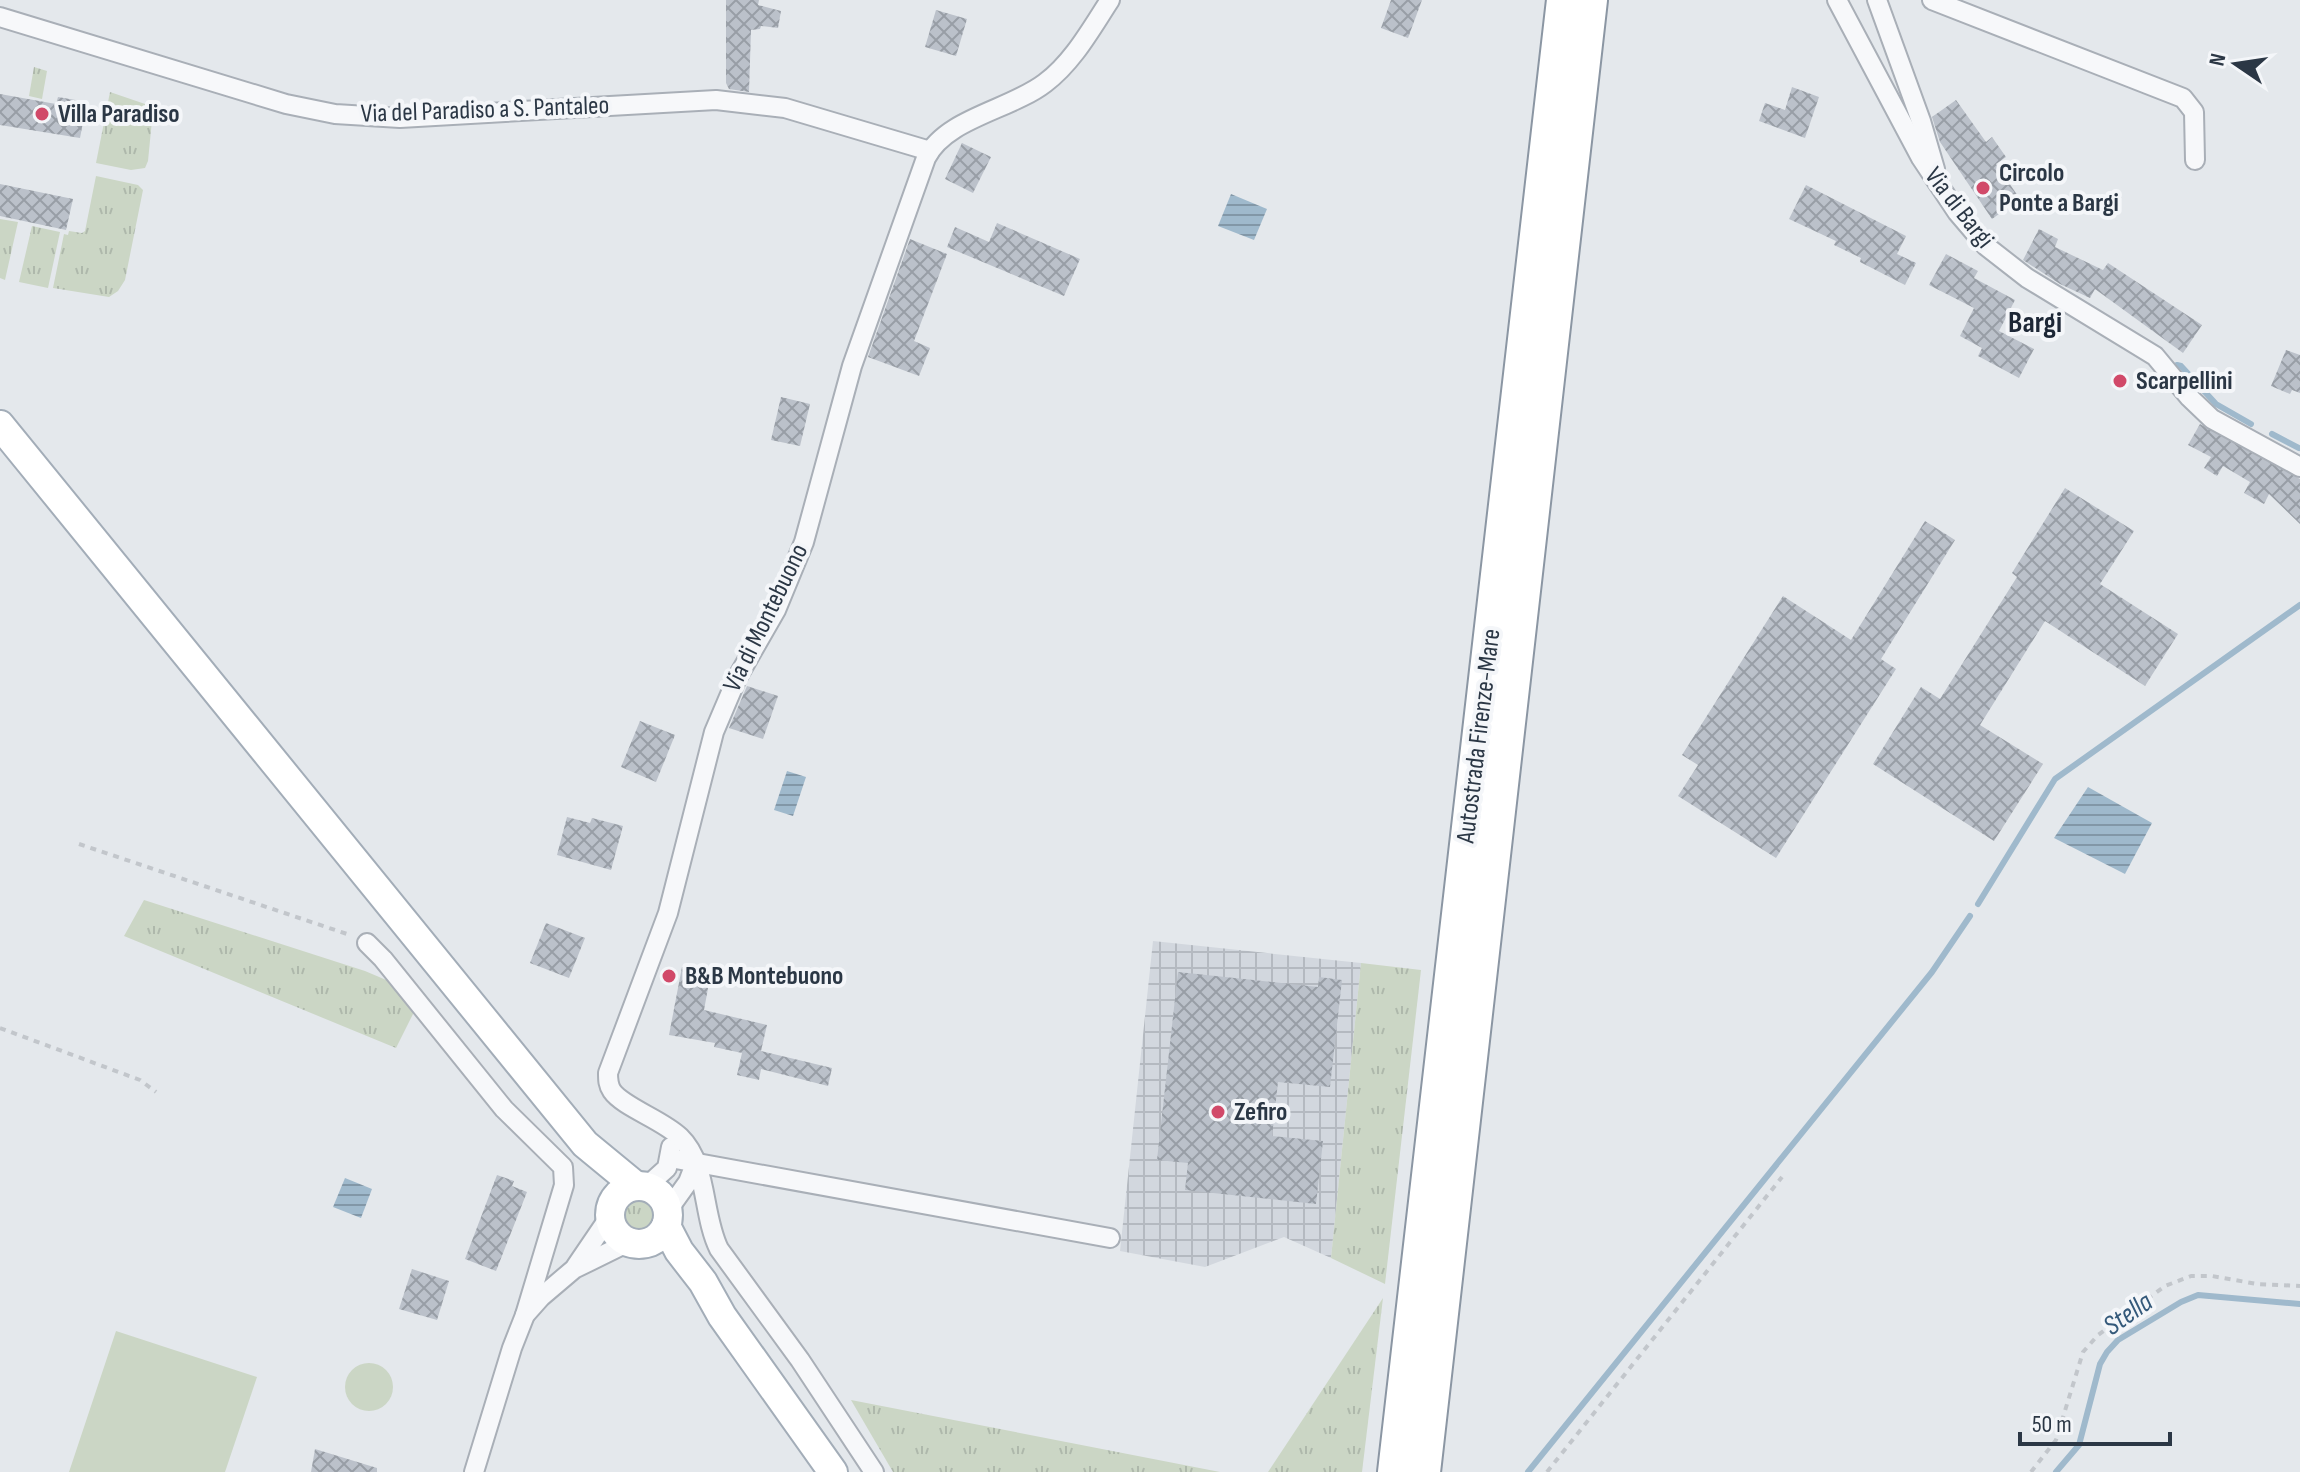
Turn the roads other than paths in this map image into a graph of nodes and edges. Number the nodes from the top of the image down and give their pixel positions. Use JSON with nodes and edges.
{"nodes":[{"id":1,"x":1110,"y":0,"type":"edge"},
{"id":2,"x":1563,"y":0,"type":"edge"},
{"id":3,"x":1591,"y":0,"type":"edge"},
{"id":4,"x":1837,"y":0,"type":"edge"},
{"id":5,"x":1877,"y":0,"type":"edge"},
{"id":6,"x":1932,"y":0,"type":"edge"},
{"id":7,"x":0,"y":17,"type":"edge"},
{"id":8,"x":930,"y":151,"type":"junction"},
{"id":9,"x":2195,"y":160,"type":"dead end"},
{"id":10,"x":1940,"y":187,"type":"junction"},
{"id":11,"x":0,"y":425,"type":"edge"},
{"id":12,"x":2300,"y":467,"type":"edge"},
{"id":13,"x":367,"y":943,"type":"road end"},
{"id":14,"x":670,"y":1128,"type":"junction"},
{"id":15,"x":585,"y":1144,"type":"junction"},
{"id":16,"x":670,"y":1158,"type":"junction"},
{"id":17,"x":695,"y":1164,"type":"junction"},
{"id":18,"x":641,"y":1186,"type":"junction"},
{"id":19,"x":706,"y":1209,"type":"junction"},
{"id":20,"x":611,"y":1210,"type":"junction"},
{"id":21,"x":657,"y":1224,"type":"junction"},
{"id":22,"x":1110,"y":1238,"type":"dead end"},
{"id":23,"x":574,"y":1269,"type":"junction"},
{"id":24,"x":525,"y":1315,"type":"junction"},
{"id":25,"x":474,"y":1472,"type":"edge"},
{"id":26,"x":833,"y":1472,"type":"edge"},
{"id":27,"x":874,"y":1472,"type":"edge"},
{"id":28,"x":1394,"y":1472,"type":"edge"},
{"id":29,"x":1424,"y":1472,"type":"edge"}],
"edges":[{"from":1,"to":8,"type":"street"},
{"from":2,"to":28,"type":"highway","name":"Autostrada Firenze-Mare"},
{"from":3,"to":29,"type":"highway","name":"Autostrada Firenze-Mare"},
{"from":4,"to":10,"type":"street","name":"Via di Bargi"},
{"from":5,"to":10,"type":"street"},
{"from":6,"to":9,"type":"street"},
{"from":7,"to":8,"type":"street","name":"Via del Paradiso a S. Pantaleo"},
{"from":8,"to":14,"type":"street","name":"Via di Montebuono"},
{"from":10,"to":12,"type":"street","name":"Via di Bargi"},
{"from":11,"to":15,"type":"main road"},
{"from":13,"to":24,"type":"street"},
{"from":14,"to":16,"type":"street"},
{"from":14,"to":17,"type":"street","name":"Via di Montebuono"},
{"from":15,"to":18,"type":"main road"},
{"from":15,"to":20,"type":"main road"},
{"from":16,"to":17,"type":"street"},
{"from":16,"to":18,"type":"street"},
{"from":17,"to":19,"type":"street","name":"Via di Montebuono"},
{"from":17,"to":21,"type":"street"},
{"from":17,"to":22,"type":"street"},
{"from":18,"to":20,"type":"main road"},
{"from":18,"to":21,"type":"main road"},
{"from":19,"to":21,"type":"street"},
{"from":19,"to":27,"type":"street","name":"Via di Montebuono"},
{"from":20,"to":21,"type":"main road"},
{"from":20,"to":23,"type":"street"},
{"from":21,"to":23,"type":"street"},
{"from":21,"to":26,"type":"main road"},
{"from":23,"to":24,"type":"street"},
{"from":24,"to":25,"type":"street"}]}
